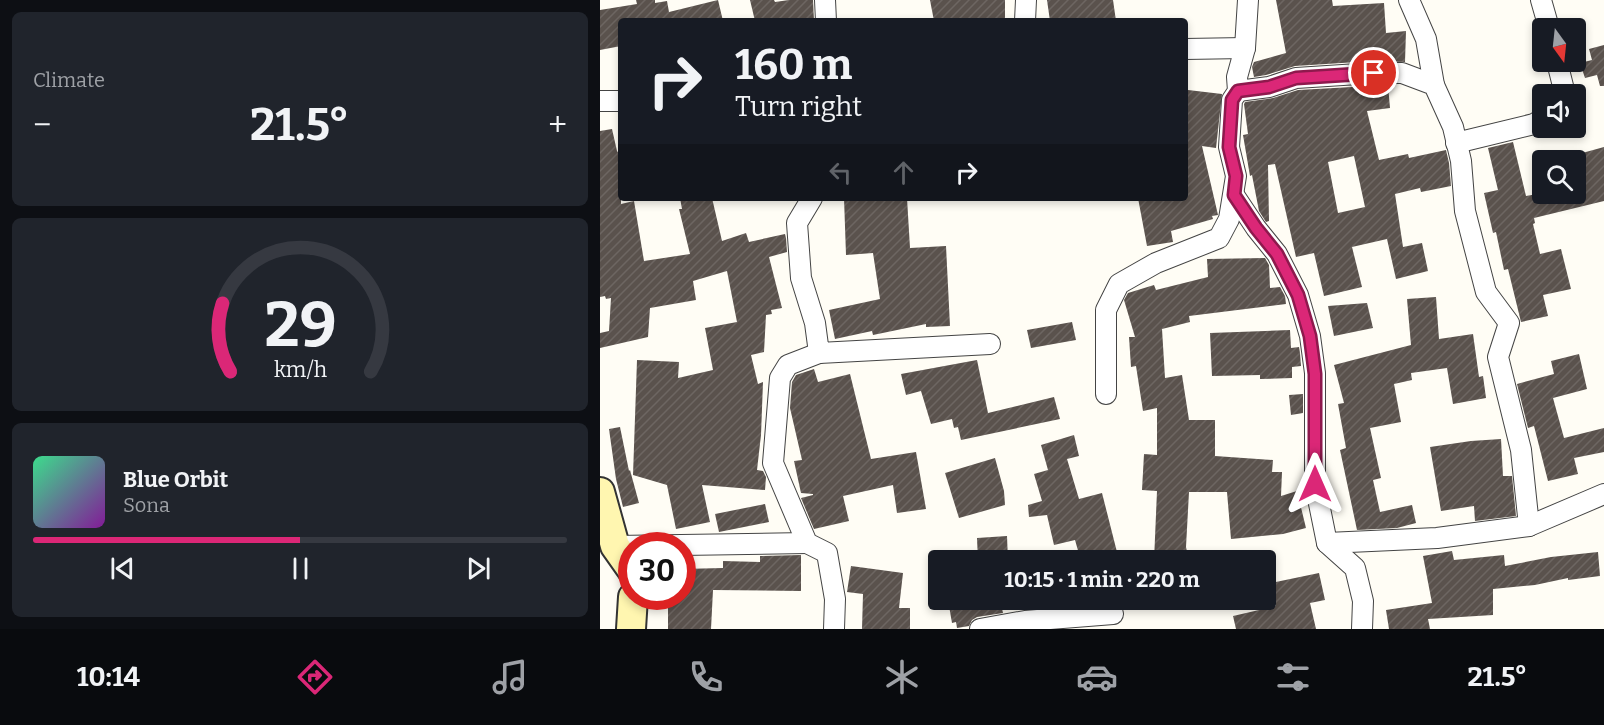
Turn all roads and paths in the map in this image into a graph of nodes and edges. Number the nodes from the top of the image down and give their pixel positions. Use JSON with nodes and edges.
{"nodes":[{"id":1,"x":825,"y":0,"type":"edge"},
{"id":2,"x":1026,"y":0,"type":"edge"},
{"id":3,"x":1248,"y":0,"type":"edge"},
{"id":4,"x":1409,"y":0,"type":"edge"},
{"id":5,"x":1541,"y":0,"type":"edge"},
{"id":6,"x":826,"y":18,"type":"edge"},
{"id":7,"x":1025,"y":18,"type":"edge"},
{"id":8,"x":1546,"y":18,"type":"edge"},
{"id":9,"x":1245,"y":48,"type":"junction"},
{"id":10,"x":1188,"y":49,"type":"edge"},
{"id":11,"x":1434,"y":85,"type":"junction"},
{"id":12,"x":1238,"y":91,"type":"junction"},
{"id":13,"x":600,"y":101,"type":"edge"},
{"id":14,"x":618,"y":101,"type":"edge"},
{"id":15,"x":1532,"y":124,"type":"edge"},
{"id":16,"x":1456,"y":143,"type":"junction"},
{"id":17,"x":1234,"y":195,"type":"junction"},
{"id":18,"x":810,"y":201,"type":"edge"},
{"id":19,"x":990,"y":344,"type":"dead end"},
{"id":20,"x":819,"y":353,"type":"junction"},
{"id":21,"x":1106,"y":394,"type":"dead end"},
{"id":22,"x":600,"y":492,"type":"edge"},
{"id":23,"x":1604,"y":494,"type":"edge"},
{"id":24,"x":1529,"y":526,"type":"junction"},
{"id":25,"x":807,"y":543,"type":"junction"},
{"id":26,"x":1327,"y":543,"type":"junction"},
{"id":27,"x":615,"y":546,"type":"junction"},
{"id":28,"x":618,"y":550,"type":"edge"},
{"id":29,"x":632,"y":610,"type":"edge"},
{"id":30,"x":1113,"y":614,"type":"dead end"},
{"id":31,"x":986,"y":628,"type":"edge"},
{"id":32,"x":631,"y":629,"type":"edge"},
{"id":33,"x":834,"y":629,"type":"edge"},
{"id":34,"x":1362,"y":629,"type":"edge"}],
"edges":[{"from":1,"to":6,"type":"street"},
{"from":2,"to":7,"type":"street"},
{"from":3,"to":9,"type":"street"},
{"from":4,"to":11,"type":"street"},
{"from":5,"to":8,"type":"street"},
{"from":9,"to":10,"type":"street"},
{"from":9,"to":12,"type":"street"},
{"from":11,"to":12,"type":"street"},
{"from":11,"to":16,"type":"street"},
{"from":12,"to":17,"type":"street"},
{"from":13,"to":14,"type":"street"},
{"from":15,"to":16,"type":"street"},
{"from":16,"to":24,"type":"street"},
{"from":17,"to":21,"type":"street"},
{"from":17,"to":26,"type":"street"},
{"from":18,"to":20,"type":"street"},
{"from":19,"to":20,"type":"street"},
{"from":20,"to":25,"type":"street"},
{"from":22,"to":27,"type":"street"},
{"from":23,"to":24,"type":"street"},
{"from":24,"to":26,"type":"street"},
{"from":25,"to":27,"type":"street"},
{"from":25,"to":33,"type":"street"},
{"from":26,"to":34,"type":"street"},
{"from":27,"to":28,"type":"street"},
{"from":29,"to":32,"type":"street"},
{"from":30,"to":31,"type":"street"}]}
